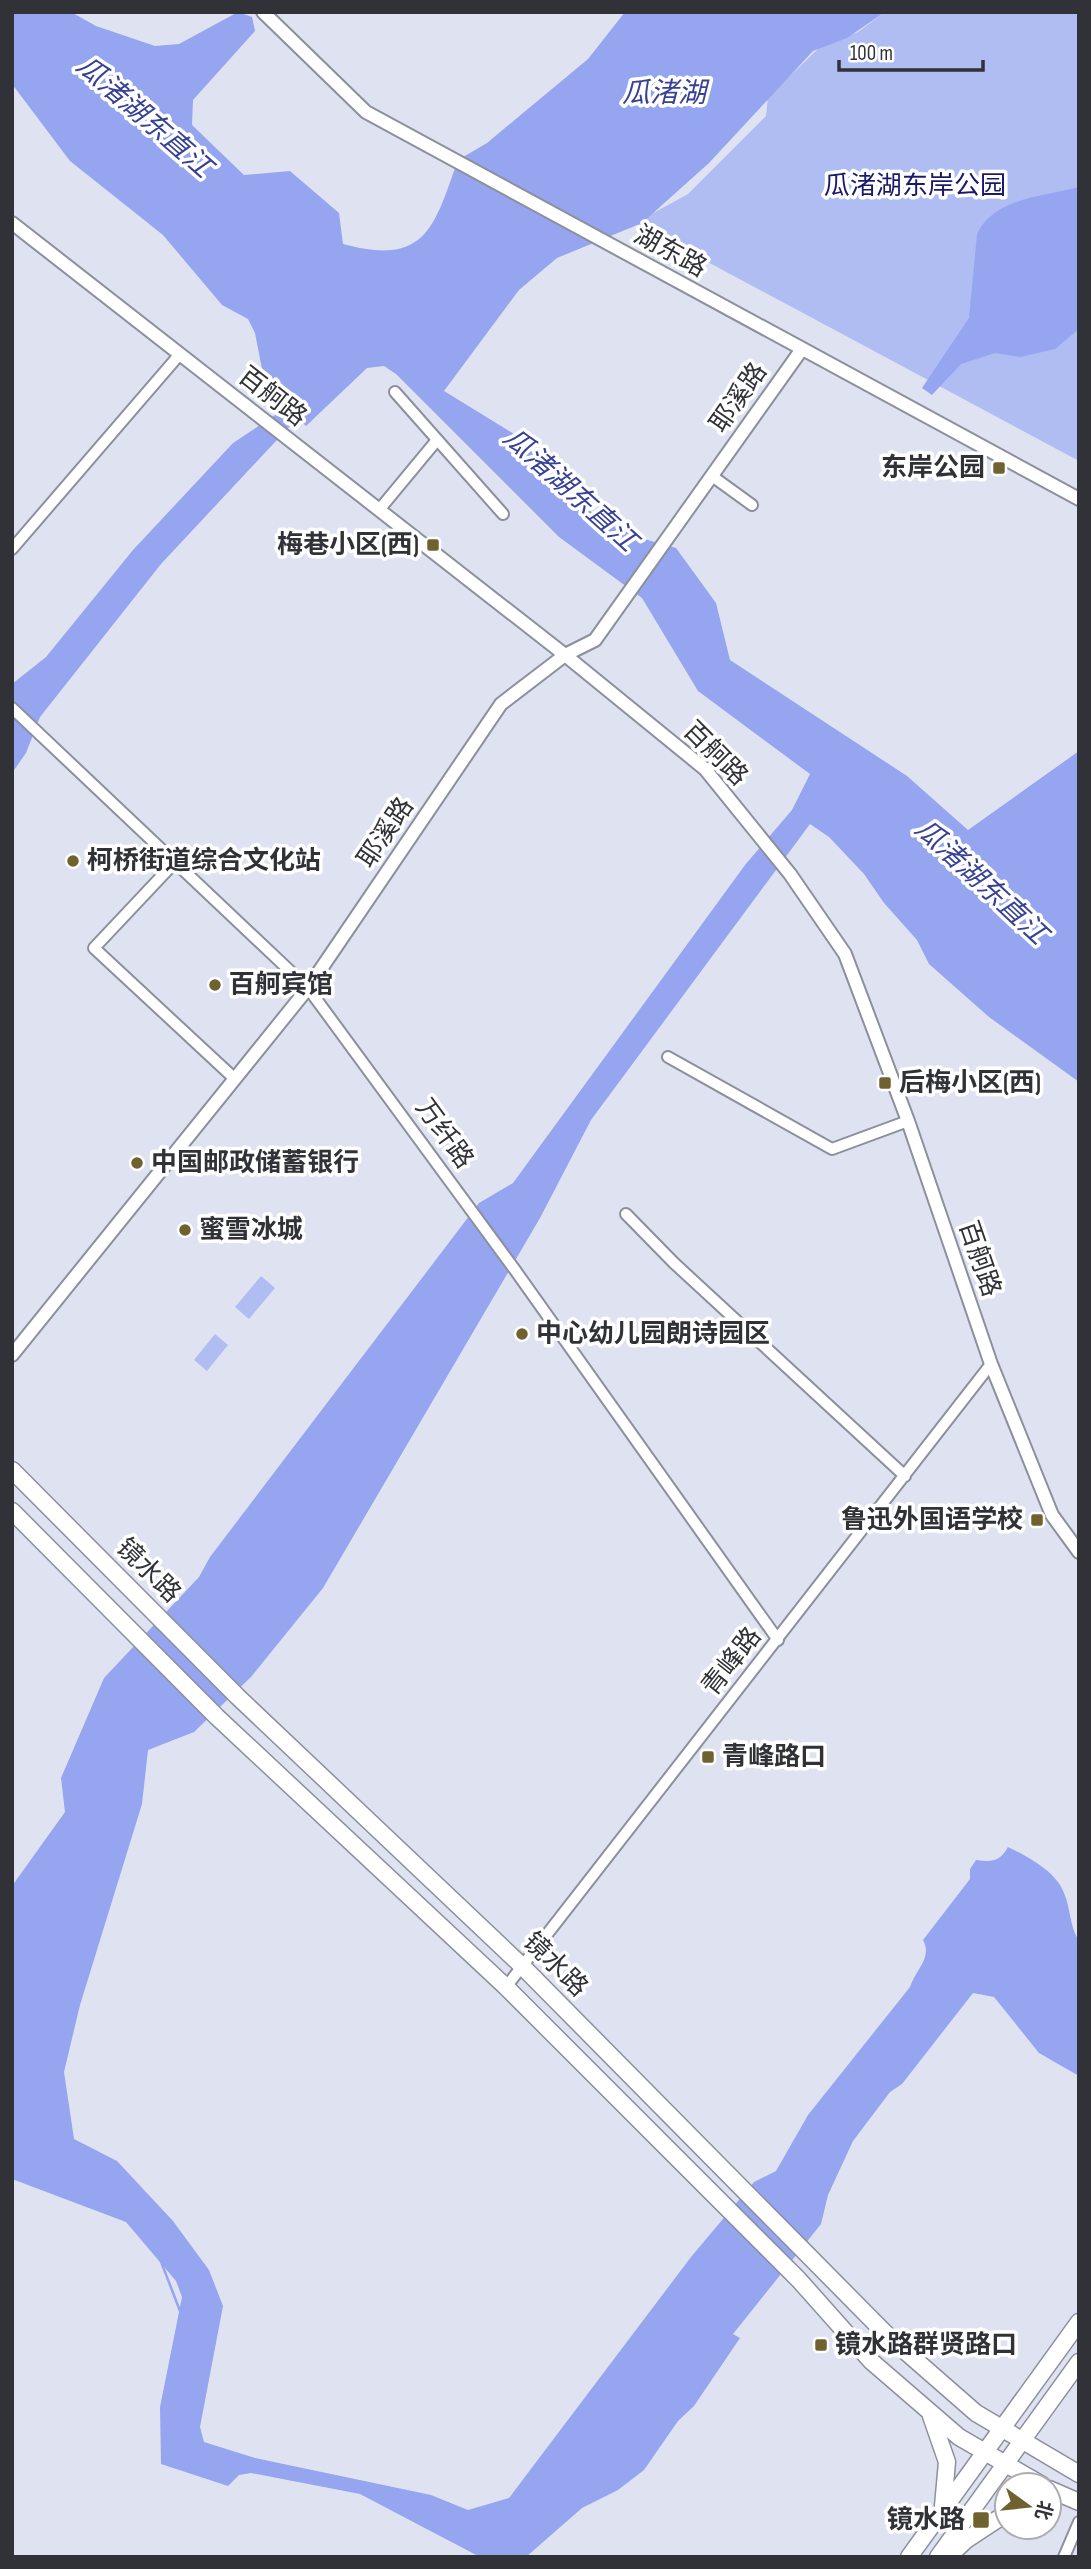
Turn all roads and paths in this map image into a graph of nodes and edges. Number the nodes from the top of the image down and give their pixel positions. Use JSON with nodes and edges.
{"nodes":[{"id":1,"x":263,"y":12,"type":"edge"},
{"id":2,"x":12,"y":223,"type":"edge"},
{"id":3,"x":802,"y":349,"type":"junction"},
{"id":4,"x":180,"y":354,"type":"junction"},
{"id":5,"x":395,"y":392,"type":"dead end"},
{"id":6,"x":437,"y":440,"type":"junction"},
{"id":7,"x":712,"y":476,"type":"junction"},
{"id":8,"x":1079,"y":499,"type":"edge"},
{"id":9,"x":752,"y":505,"type":"dead end"},
{"id":10,"x":379,"y":510,"type":"junction"},
{"id":11,"x":503,"y":514,"type":"dead end"},
{"id":12,"x":12,"y":549,"type":"edge"},
{"id":13,"x":565,"y":655,"type":"junction"},
{"id":14,"x":12,"y":708,"type":"edge"},
{"id":15,"x":175,"y":862,"type":"junction"},
{"id":16,"x":308,"y":988,"type":"junction"},
{"id":17,"x":668,"y":1057,"type":"dead end"},
{"id":18,"x":234,"y":1079,"type":"junction"},
{"id":19,"x":908,"y":1121,"type":"junction"},
{"id":20,"x":626,"y":1214,"type":"dead end"},
{"id":21,"x":12,"y":1355,"type":"edge"},
{"id":22,"x":991,"y":1364,"type":"junction"},
{"id":23,"x":12,"y":1470,"type":"edge"},
{"id":24,"x":905,"y":1476,"type":"junction"},
{"id":25,"x":12,"y":1511,"type":"edge"},
{"id":26,"x":1079,"y":1552,"type":"edge"},
{"id":27,"x":778,"y":1640,"type":"junction"},
{"id":28,"x":522,"y":1966,"type":"junction"},
{"id":29,"x":506,"y":1987,"type":"junction"},
{"id":30,"x":1079,"y":2322,"type":"edge"},
{"id":31,"x":1079,"y":2362,"type":"edge"},
{"id":32,"x":929,"y":2411,"type":"junction"},
{"id":33,"x":1000,"y":2428,"type":"junction"},
{"id":34,"x":1021,"y":2441,"type":"junction"},
{"id":35,"x":984,"y":2451,"type":"junction"},
{"id":36,"x":1004,"y":2464,"type":"junction"},
{"id":37,"x":1017,"y":2471,"type":"edge"},
{"id":38,"x":1079,"y":2474,"type":"edge"},
{"id":39,"x":941,"y":2512,"type":"junction"},
{"id":40,"x":993,"y":2522,"type":"edge"},
{"id":41,"x":1079,"y":2522,"type":"edge"},
{"id":42,"x":909,"y":2557,"type":"edge"},
{"id":43,"x":938,"y":2557,"type":"edge"},
{"id":44,"x":948,"y":2557,"type":"edge"},
{"id":45,"x":1064,"y":2557,"type":"edge"}],
"edges":[{"from":1,"to":3,"type":"street","name":"湖东路"},
{"from":2,"to":4,"type":"street","name":"百舸路"},
{"from":3,"to":7,"type":"street","name":"耶溪路"},
{"from":3,"to":8,"type":"street","name":"湖东路"},
{"from":4,"to":10,"type":"street","name":"百舸路"},
{"from":4,"to":12,"type":"street"},
{"from":5,"to":6,"type":"street"},
{"from":6,"to":10,"type":"street"},
{"from":6,"to":11,"type":"street"},
{"from":7,"to":9,"type":"street"},
{"from":7,"to":13,"type":"street","name":"耶溪路"},
{"from":10,"to":13,"type":"street","name":"百舸路"},
{"from":13,"to":16,"type":"street","name":"耶溪路"},
{"from":13,"to":19,"type":"street","name":"百舸路"},
{"from":14,"to":15,"type":"street","name":"万纤路"},
{"from":15,"to":16,"type":"street","name":"万纤路"},
{"from":15,"to":18,"type":"street"},
{"from":16,"to":18,"type":"street","name":"耶溪路"},
{"from":16,"to":27,"type":"street","name":"万纤路"},
{"from":17,"to":19,"type":"street"},
{"from":18,"to":21,"type":"street","name":"耶溪路"},
{"from":19,"to":22,"type":"street","name":"百舸路"},
{"from":20,"to":24,"type":"street"},
{"from":22,"to":24,"type":"street","name":"青峰路"},
{"from":22,"to":26,"type":"street","name":"百舸路"},
{"from":23,"to":28,"type":"main road","name":"镜水路"},
{"from":24,"to":27,"type":"street","name":"青峰路"},
{"from":25,"to":29,"type":"main road","name":"镜水路"},
{"from":27,"to":28,"type":"street","name":"青峰路"},
{"from":28,"to":29,"type":"street","name":"青峰路"},
{"from":28,"to":33,"type":"main road","name":"镜水路"},
{"from":29,"to":32,"type":"main road","name":"镜水路"},
{"from":30,"to":33,"type":"main road"},
{"from":31,"to":34,"type":"main road"},
{"from":32,"to":35,"type":"main road","name":"镜水路"},
{"from":32,"to":39,"type":"main road"},
{"from":33,"to":34,"type":"main road","name":"镜水路"},
{"from":33,"to":35,"type":"main road"},
{"from":34,"to":36,"type":"main road"},
{"from":34,"to":38,"type":"main road","name":"镜水路"},
{"from":35,"to":36,"type":"main road","name":"镜水路"},
{"from":35,"to":39,"type":"main road"},
{"from":36,"to":37,"type":"main road","name":"镜水路"},
{"from":36,"to":43,"type":"main road"},
{"from":39,"to":42,"type":"main road"},
{"from":40,"to":44,"type":"main road"},
{"from":41,"to":45,"type":"street"}]}
